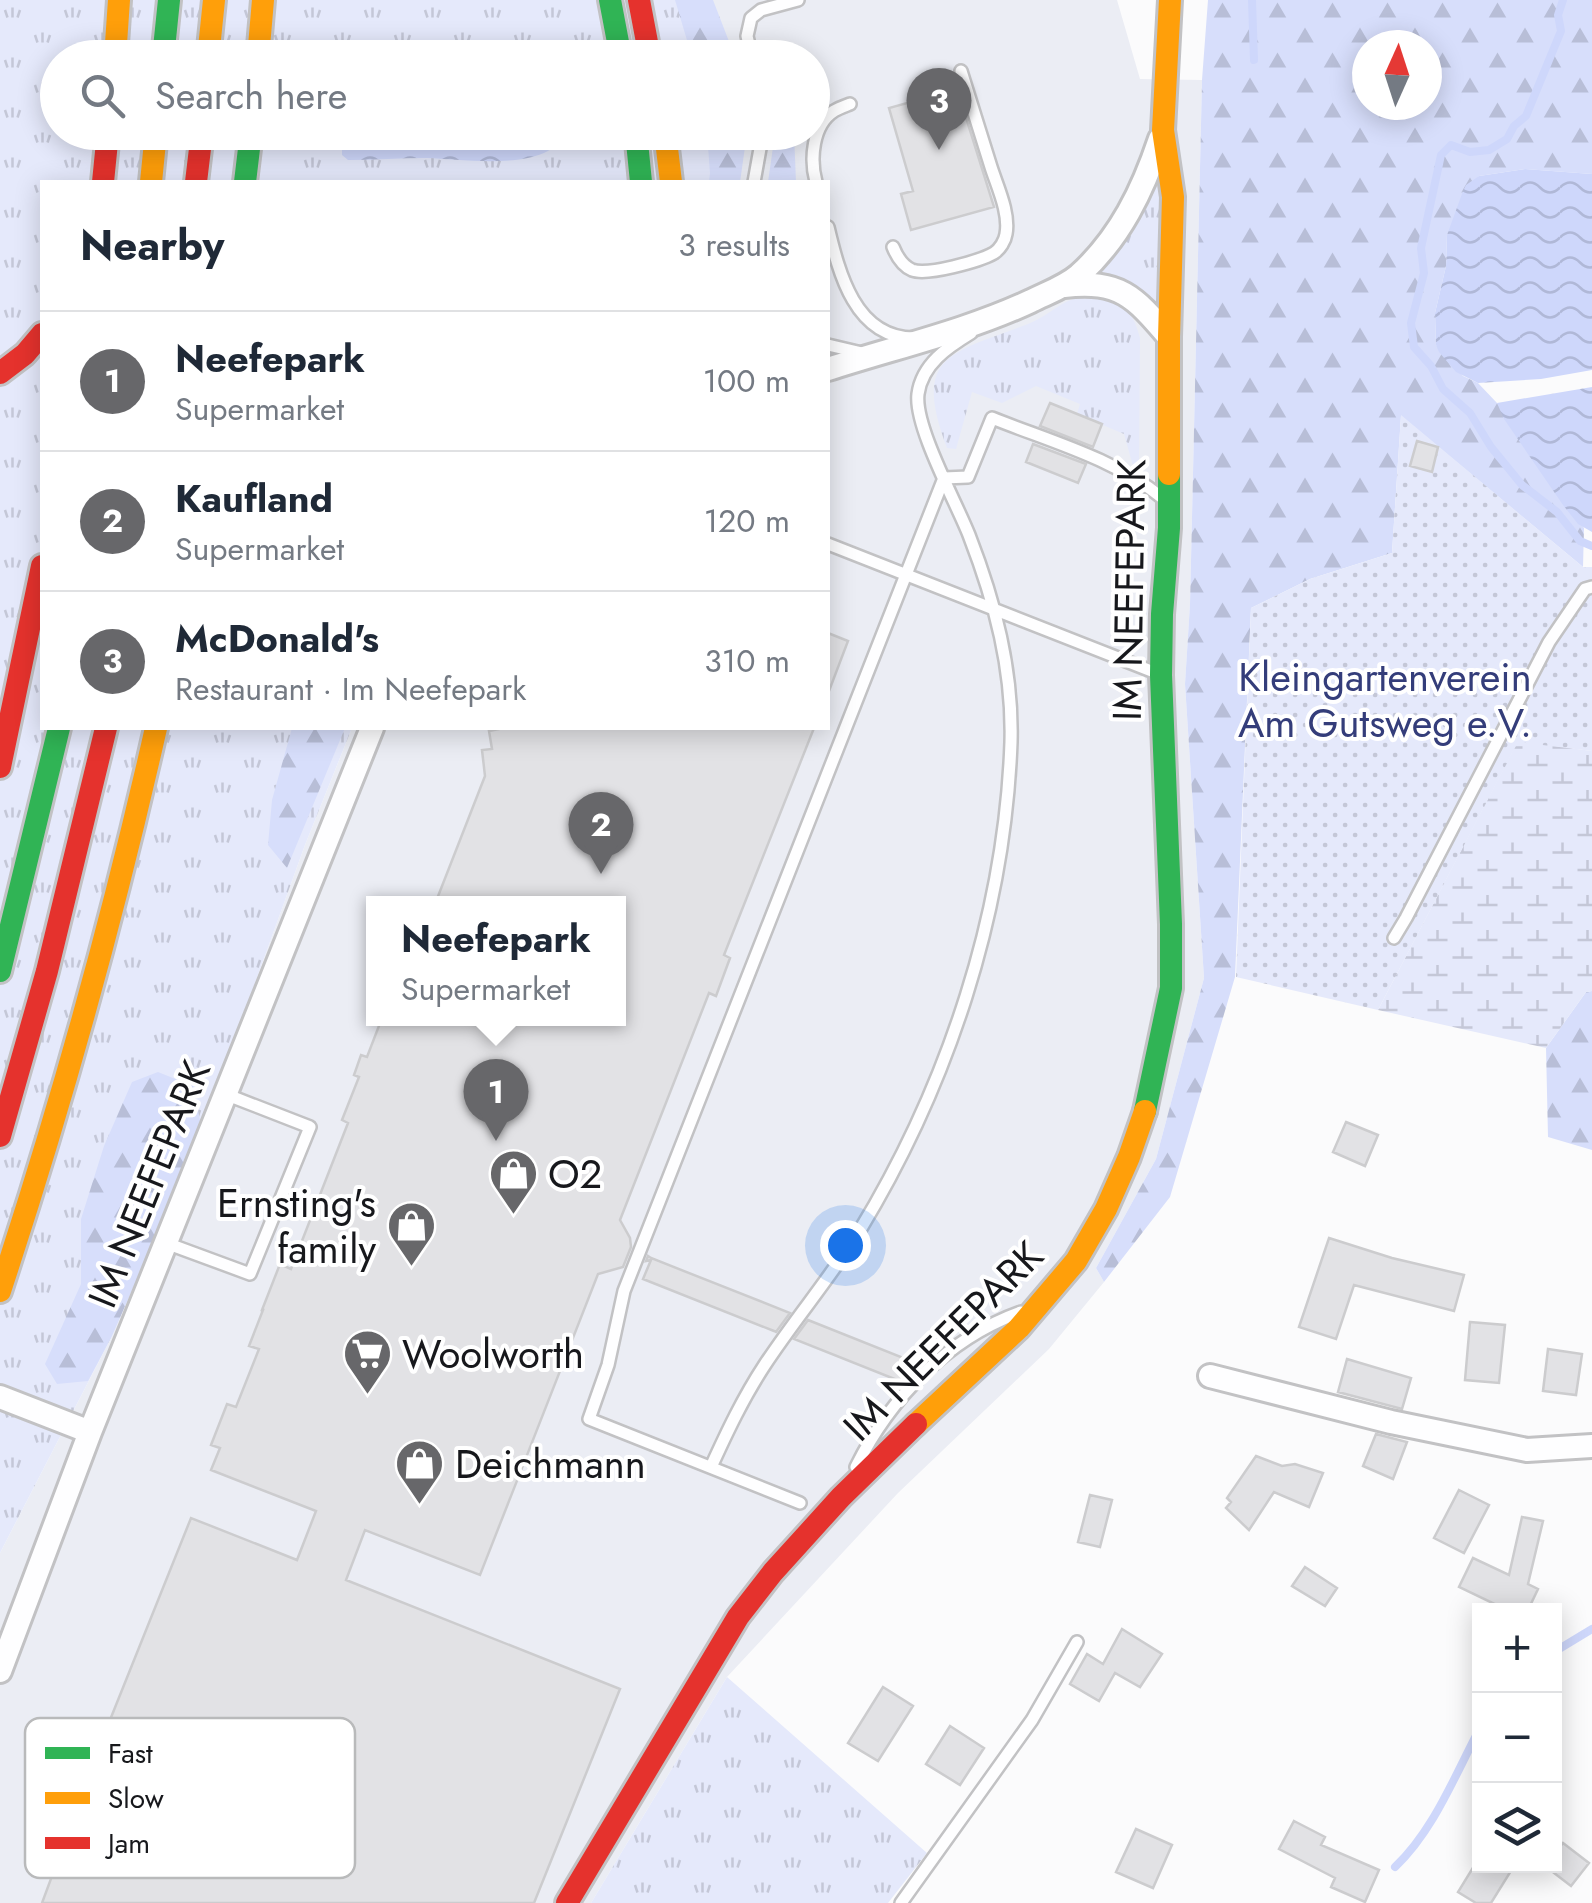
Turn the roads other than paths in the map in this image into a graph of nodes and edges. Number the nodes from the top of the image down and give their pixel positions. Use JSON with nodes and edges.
{"nodes":[{"id":1,"x":119,"y":0,"type":"edge"},
{"id":2,"x":169,"y":0,"type":"edge"},
{"id":3,"x":214,"y":0,"type":"edge"},
{"id":4,"x":263,"y":0,"type":"edge"},
{"id":5,"x":610,"y":0,"type":"edge"},
{"id":6,"x":640,"y":0,"type":"edge"},
{"id":7,"x":798,"y":0,"type":"edge"},
{"id":8,"x":1170,"y":0,"type":"edge"},
{"id":9,"x":116,"y":40,"type":"edge"},
{"id":10,"x":166,"y":40,"type":"edge"},
{"id":11,"x":210,"y":40,"type":"edge"},
{"id":12,"x":260,"y":40,"type":"edge"},
{"id":13,"x":618,"y":40,"type":"edge"},
{"id":14,"x":647,"y":40,"type":"edge"},
{"id":15,"x":748,"y":40,"type":"edge"},
{"id":16,"x":961,"y":71,"type":"dead end"},
{"id":17,"x":850,"y":104,"type":"dead end"},
{"id":18,"x":830,"y":115,"type":"edge"},
{"id":19,"x":1163,"y":130,"type":"junction"},
{"id":20,"x":106,"y":150,"type":"edge"},
{"id":21,"x":154,"y":150,"type":"edge"},
{"id":22,"x":200,"y":150,"type":"edge"},
{"id":23,"x":250,"y":150,"type":"edge"},
{"id":24,"x":639,"y":150,"type":"edge"},
{"id":25,"x":667,"y":150,"type":"edge"},
{"id":26,"x":760,"y":150,"type":"edge"},
{"id":27,"x":815,"y":150,"type":"edge"},
{"id":28,"x":248,"y":175,"type":"edge"},
{"id":29,"x":102,"y":180,"type":"edge"},
{"id":30,"x":151,"y":180,"type":"edge"},
{"id":31,"x":196,"y":180,"type":"edge"},
{"id":32,"x":642,"y":180,"type":"edge"},
{"id":33,"x":671,"y":180,"type":"edge"},
{"id":34,"x":754,"y":180,"type":"edge"},
{"id":35,"x":815,"y":180,"type":"edge"},
{"id":36,"x":830,"y":236,"type":"edge"},
{"id":37,"x":893,"y":247,"type":"dead end"},
{"id":38,"x":1064,"y":286,"type":"junction"},
{"id":39,"x":1000,"y":315,"type":"junction"},
{"id":40,"x":40,"y":336,"type":"edge"},
{"id":41,"x":1169,"y":336,"type":"junction"},
{"id":42,"x":928,"y":338,"type":"junction"},
{"id":43,"x":830,"y":345,"type":"edge"},
{"id":44,"x":872,"y":355,"type":"junction"},
{"id":45,"x":830,"y":367,"type":"edge"},
{"id":46,"x":0,"y":373,"type":"edge"},
{"id":47,"x":944,"y":478,"type":"junction"},
{"id":48,"x":1168,"y":502,"type":"junction"},
{"id":49,"x":830,"y":545,"type":"edge"},
{"id":50,"x":40,"y":576,"type":"edge"},
{"id":51,"x":907,"y":576,"type":"junction"},
{"id":52,"x":1592,"y":587,"type":"edge"},
{"id":53,"x":995,"y":611,"type":"junction"},
{"id":54,"x":1,"y":654,"type":"edge"},
{"id":55,"x":1162,"y":675,"type":"junction"},
{"id":56,"x":11,"y":723,"type":"junction"},
{"id":57,"x":60,"y":730,"type":"edge"},
{"id":58,"x":106,"y":730,"type":"edge"},
{"id":59,"x":156,"y":730,"type":"edge"},
{"id":60,"x":371,"y":730,"type":"edge"},
{"id":61,"x":0,"y":767,"type":"edge"},
{"id":62,"x":1394,"y":938,"type":"dead end"},
{"id":63,"x":0,"y":971,"type":"edge"},
{"id":64,"x":225,"y":1094,"type":"junction"},
{"id":65,"x":0,"y":1136,"type":"edge"},
{"id":66,"x":166,"y":1243,"type":"junction"},
{"id":67,"x":0,"y":1292,"type":"edge"},
{"id":68,"x":1210,"y":1376,"type":"dead end"},
{"id":69,"x":0,"y":1397,"type":"edge"},
{"id":70,"x":90,"y":1432,"type":"junction"},
{"id":71,"x":1592,"y":1446,"type":"edge"},
{"id":72,"x":711,"y":1467,"type":"junction"},
{"id":73,"x":800,"y":1503,"type":"dead end"},
{"id":74,"x":1076,"y":1642,"type":"dead end"},
{"id":75,"x":0,"y":1671,"type":"edge"},
{"id":76,"x":567,"y":1903,"type":"edge"},
{"id":77,"x":901,"y":1903,"type":"edge"}],
"edges":[{"from":1,"to":9,"type":"main road"},
{"from":2,"to":10,"type":"main road"},
{"from":3,"to":11,"type":"main road"},
{"from":4,"to":12,"type":"main road"},
{"from":5,"to":13,"type":"main road"},
{"from":6,"to":14,"type":"main road"},
{"from":7,"to":15,"type":"lane"},
{"from":8,"to":19,"type":"main road","name":"IM NEEFEPARK"},
{"from":16,"to":37,"type":"lane"},
{"from":17,"to":18,"type":"lane"},
{"from":19,"to":38,"type":"street","name":"IM NEEFEPARK"},
{"from":19,"to":41,"type":"main road","name":"IM NEEFEPARK"},
{"from":20,"to":29,"type":"main road"},
{"from":21,"to":30,"type":"main road"},
{"from":22,"to":31,"type":"main road"},
{"from":23,"to":28,"type":"main road"},
{"from":24,"to":32,"type":"main road"},
{"from":25,"to":33,"type":"main road"},
{"from":26,"to":34,"type":"lane"},
{"from":27,"to":35,"type":"lane"},
{"from":36,"to":42,"type":"lane"},
{"from":38,"to":39,"type":"street","name":"IM NEEFEPARK"},
{"from":38,"to":41,"type":"street","name":"IM NEEFEPARK"},
{"from":39,"to":42,"type":"street","name":"IM NEEFEPARK"},
{"from":39,"to":47,"type":"lane"},
{"from":40,"to":46,"type":"main road"},
{"from":41,"to":48,"type":"main road","name":"IM NEEFEPARK"},
{"from":42,"to":44,"type":"street","name":"IM NEEFEPARK"},
{"from":43,"to":44,"type":"lane"},
{"from":44,"to":45,"type":"street","name":"IM NEEFEPARK"},
{"from":47,"to":48,"type":"lane"},
{"from":47,"to":51,"type":"lane"},
{"from":47,"to":53,"type":"lane"},
{"from":48,"to":55,"type":"main road","name":"IM NEEFEPARK"},
{"from":49,"to":51,"type":"lane"},
{"from":50,"to":56,"type":"main road"},
{"from":51,"to":53,"type":"lane"},
{"from":51,"to":72,"type":"lane"},
{"from":52,"to":62,"type":"lane"},
{"from":53,"to":55,"type":"lane"},
{"from":53,"to":72,"type":"lane"},
{"from":54,"to":56,"type":"main road"},
{"from":55,"to":76,"type":"main road","name":"IM NEEFEPARK"},
{"from":56,"to":61,"type":"main road"},
{"from":57,"to":63,"type":"main road"},
{"from":58,"to":65,"type":"main road"},
{"from":59,"to":67,"type":"main road"},
{"from":60,"to":64,"type":"street","name":"IM NEEFEPARK"},
{"from":64,"to":66,"type":"street","name":"IM NEEFEPARK"},
{"from":64,"to":66,"type":"lane"},
{"from":66,"to":70,"type":"street","name":"IM NEEFEPARK"},
{"from":68,"to":71,"type":"street"},
{"from":69,"to":70,"type":"street"},
{"from":70,"to":75,"type":"street","name":"IM NEEFEPARK"},
{"from":72,"to":73,"type":"lane"},
{"from":74,"to":77,"type":"lane"}]}
